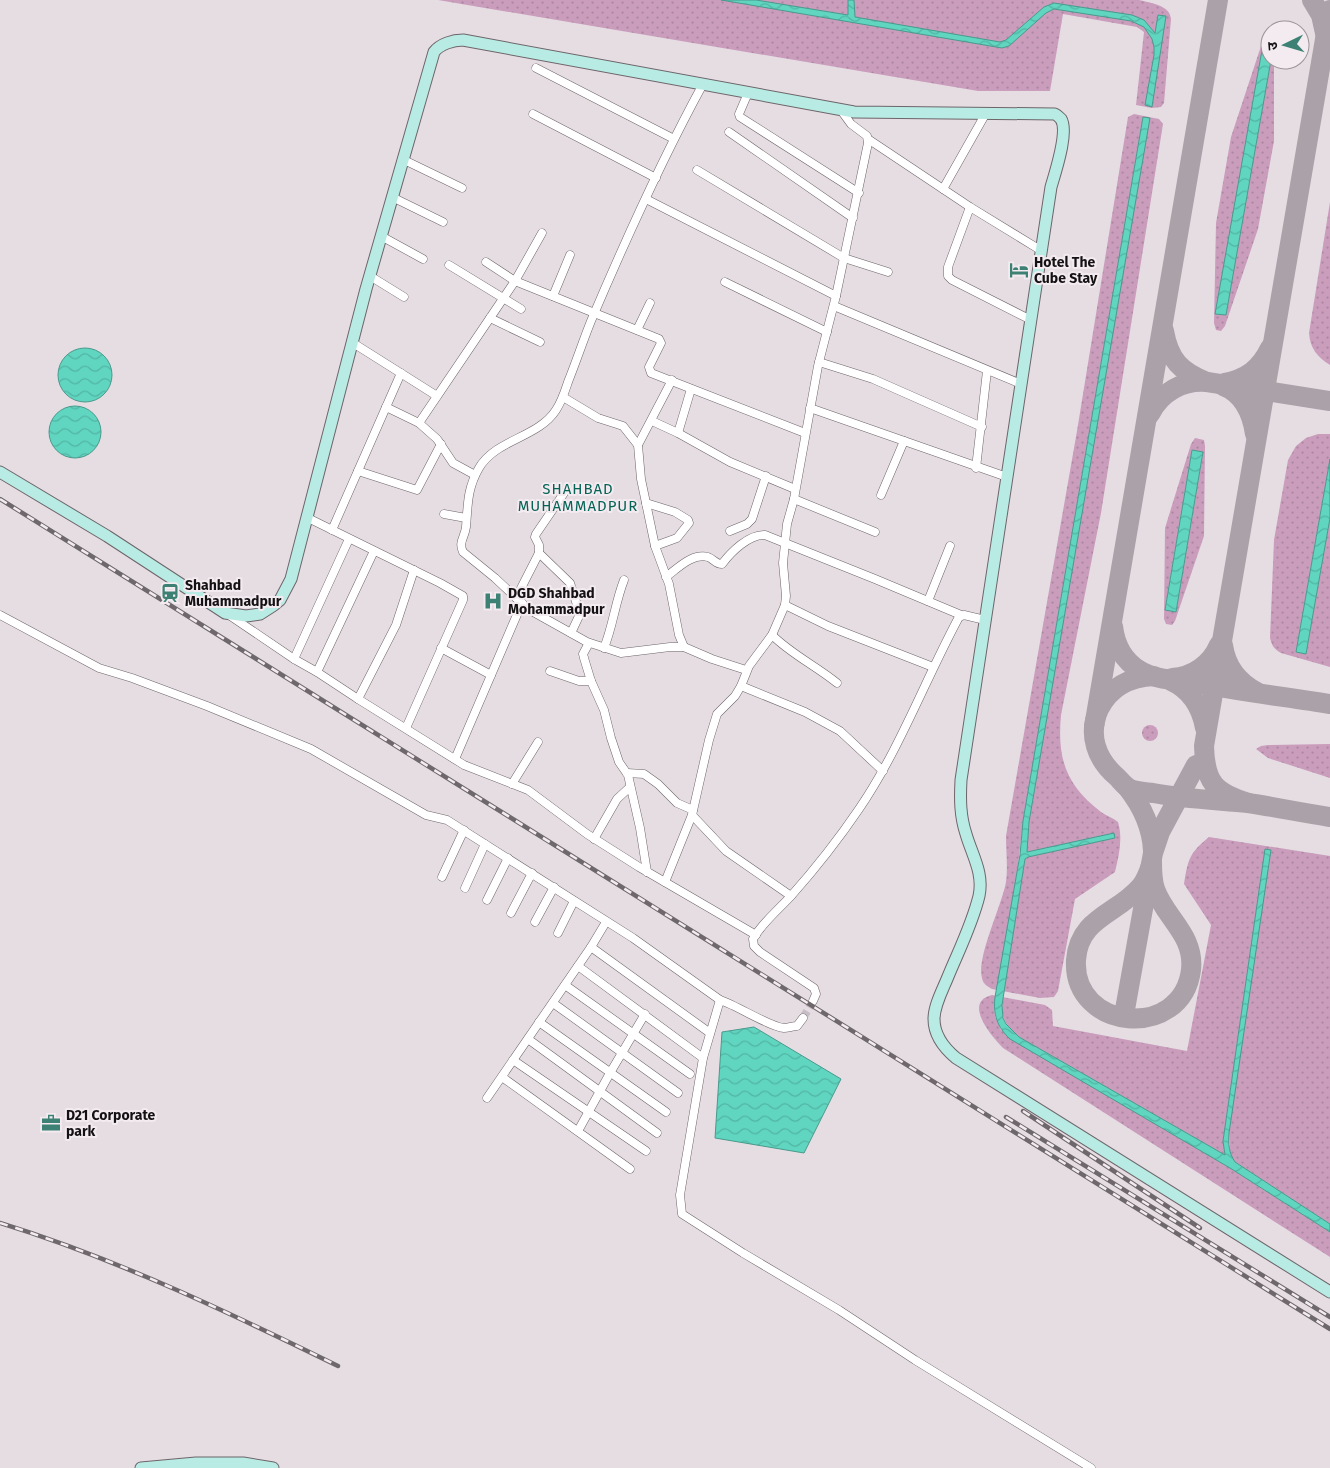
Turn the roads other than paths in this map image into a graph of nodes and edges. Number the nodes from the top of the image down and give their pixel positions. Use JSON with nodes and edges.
{"nodes":[{"id":1,"x":536,"y":68,"type":"dead end"},
{"id":2,"x":703,"y":84,"type":"junction"},
{"id":3,"x":748,"y":92,"type":"junction"},
{"id":4,"x":840,"y":109,"type":"junction"},
{"id":5,"x":986,"y":113,"type":"junction"},
{"id":6,"x":533,"y":114,"type":"dead end"},
{"id":7,"x":729,"y":132,"type":"dead end"},
{"id":8,"x":674,"y":139,"type":"junction"},
{"id":9,"x":868,"y":139,"type":"junction"},
{"id":10,"x":402,"y":159,"type":"junction"},
{"id":11,"x":697,"y":170,"type":"dead end"},
{"id":12,"x":656,"y":178,"type":"junction"},
{"id":13,"x":462,"y":188,"type":"dead end"},
{"id":14,"x":943,"y":189,"type":"junction"},
{"id":15,"x":858,"y":193,"type":"junction"},
{"id":16,"x":392,"y":197,"type":"junction"},
{"id":17,"x":646,"y":199,"type":"junction"},
{"id":18,"x":970,"y":207,"type":"junction"},
{"id":19,"x":853,"y":218,"type":"junction"},
{"id":20,"x":443,"y":222,"type":"dead end"},
{"id":21,"x":542,"y":233,"type":"dead end"},
{"id":22,"x":381,"y":236,"type":"junction"},
{"id":23,"x":1042,"y":250,"type":"junction"},
{"id":24,"x":570,"y":255,"type":"dead end"},
{"id":25,"x":844,"y":258,"type":"junction"},
{"id":26,"x":423,"y":259,"type":"dead end"},
{"id":27,"x":486,"y":262,"type":"dead end"},
{"id":28,"x":449,"y":265,"type":"dead end"},
{"id":29,"x":888,"y":272,"type":"dead end"},
{"id":30,"x":370,"y":276,"type":"junction"},
{"id":31,"x":515,"y":281,"type":"junction"},
{"id":32,"x":726,"y":282,"type":"dead end"},
{"id":33,"x":404,"y":296,"type":"dead end"},
{"id":34,"x":553,"y":296,"type":"junction"},
{"id":35,"x":836,"y":296,"type":"junction"},
{"id":36,"x":504,"y":298,"type":"junction"},
{"id":37,"x":650,"y":303,"type":"dead end"},
{"id":38,"x":834,"y":306,"type":"junction"},
{"id":39,"x":521,"y":309,"type":"dead end"},
{"id":40,"x":595,"y":312,"type":"junction"},
{"id":41,"x":490,"y":318,"type":"junction"},
{"id":42,"x":1031,"y":320,"type":"junction"},
{"id":43,"x":637,"y":330,"type":"junction"},
{"id":44,"x":827,"y":332,"type":"junction"},
{"id":45,"x":352,"y":342,"type":"junction"},
{"id":46,"x":540,"y":342,"type":"dead end"},
{"id":47,"x":819,"y":362,"type":"junction"},
{"id":48,"x":987,"y":371,"type":"junction"},
{"id":49,"x":402,"y":373,"type":"junction"},
{"id":50,"x":672,"y":380,"type":"junction"},
{"id":51,"x":1021,"y":384,"type":"junction"},
{"id":52,"x":691,"y":389,"type":"junction"},
{"id":53,"x":436,"y":396,"type":"junction"},
{"id":54,"x":563,"y":397,"type":"junction"},
{"id":55,"x":386,"y":407,"type":"junction"},
{"id":56,"x":810,"y":408,"type":"junction"},
{"id":57,"x":652,"y":421,"type":"junction"},
{"id":58,"x":419,"y":423,"type":"junction"},
{"id":59,"x":982,"y":427,"type":"junction"},
{"id":60,"x":678,"y":433,"type":"junction"},
{"id":61,"x":805,"y":433,"type":"junction"},
{"id":62,"x":904,"y":441,"type":"junction"},
{"id":63,"x":441,"y":444,"type":"junction"},
{"id":64,"x":638,"y":445,"type":"junction"},
{"id":65,"x":976,"y":468,"type":"junction"},
{"id":66,"x":358,"y":470,"type":"junction"},
{"id":67,"x":0,"y":472,"type":"edge"},
{"id":68,"x":475,"y":475,"type":"junction"},
{"id":69,"x":766,"y":476,"type":"junction"},
{"id":70,"x":1007,"y":477,"type":"junction"},
{"id":71,"x":795,"y":489,"type":"junction"},
{"id":72,"x":564,"y":493,"type":"dead end"},
{"id":73,"x":881,"y":496,"type":"dead end"},
{"id":74,"x":794,"y":499,"type":"junction"},
{"id":75,"x":646,"y":503,"type":"junction"},
{"id":76,"x":444,"y":514,"type":"dead end"},
{"id":77,"x":308,"y":518,"type":"junction"},
{"id":78,"x":466,"y":518,"type":"junction"},
{"id":79,"x":332,"y":530,"type":"junction"},
{"id":80,"x":730,"y":531,"type":"dead end"},
{"id":81,"x":875,"y":532,"type":"dead end"},
{"id":82,"x":349,"y":538,"type":"junction"},
{"id":83,"x":784,"y":544,"type":"junction"},
{"id":84,"x":655,"y":546,"type":"junction"},
{"id":85,"x":950,"y":546,"type":"dead end"},
{"id":86,"x":374,"y":551,"type":"junction"},
{"id":87,"x":539,"y":553,"type":"junction"},
{"id":88,"x":414,"y":570,"type":"junction"},
{"id":89,"x":666,"y":577,"type":"junction"},
{"id":90,"x":624,"y":580,"type":"dead end"},
{"id":91,"x":519,"y":601,"type":"junction"},
{"id":92,"x":928,"y":601,"type":"junction"},
{"id":93,"x":785,"y":605,"type":"junction"},
{"id":94,"x":226,"y":613,"type":"junction"},
{"id":95,"x":0,"y":615,"type":"edge"},
{"id":96,"x":961,"y":615,"type":"junction"},
{"id":97,"x":985,"y":620,"type":"junction"},
{"id":98,"x":571,"y":633,"type":"junction"},
{"id":99,"x":772,"y":634,"type":"junction"},
{"id":100,"x":589,"y":643,"type":"junction"},
{"id":101,"x":684,"y":647,"type":"junction"},
{"id":102,"x":441,"y":648,"type":"junction"},
{"id":103,"x":604,"y":648,"type":"junction"},
{"id":104,"x":294,"y":659,"type":"junction"},
{"id":105,"x":933,"y":667,"type":"junction"},
{"id":106,"x":746,"y":670,"type":"junction"},
{"id":107,"x":550,"y":671,"type":"dead end"},
{"id":108,"x":318,"y":672,"type":"junction"},
{"id":109,"x":491,"y":675,"type":"junction"},
{"id":110,"x":591,"y":681,"type":"junction"},
{"id":111,"x":837,"y":683,"type":"dead end"},
{"id":112,"x":741,"y":686,"type":"junction"},
{"id":113,"x":358,"y":699,"type":"junction"},
{"id":114,"x":406,"y":728,"type":"junction"},
{"id":115,"x":538,"y":742,"type":"dead end"},
{"id":116,"x":455,"y":759,"type":"junction"},
{"id":117,"x":883,"y":771,"type":"junction"},
{"id":118,"x":627,"y":773,"type":"junction"},
{"id":119,"x":512,"y":784,"type":"junction"},
{"id":120,"x":630,"y":787,"type":"junction"},
{"id":121,"x":693,"y":812,"type":"junction"},
{"id":122,"x":464,"y":830,"type":"junction"},
{"id":123,"x":594,"y":839,"type":"junction"},
{"id":124,"x":485,"y":844,"type":"junction"},
{"id":125,"x":508,"y":858,"type":"junction"},
{"id":126,"x":647,"y":872,"type":"junction"},
{"id":127,"x":532,"y":873,"type":"junction"},
{"id":128,"x":442,"y":877,"type":"dead end"},
{"id":129,"x":666,"y":882,"type":"junction"},
{"id":130,"x":554,"y":887,"type":"junction"},
{"id":131,"x":465,"y":888,"type":"dead end"},
{"id":132,"x":791,"y":896,"type":"junction"},
{"id":133,"x":487,"y":900,"type":"dead end"},
{"id":134,"x":574,"y":901,"type":"junction"},
{"id":135,"x":511,"y":913,"type":"dead end"},
{"id":136,"x":602,"y":919,"type":"junction"},
{"id":137,"x":535,"y":922,"type":"dead end"},
{"id":138,"x":558,"y":933,"type":"dead end"},
{"id":139,"x":756,"y":935,"type":"junction"},
{"id":140,"x":591,"y":947,"type":"junction"},
{"id":141,"x":578,"y":966,"type":"junction"},
{"id":142,"x":565,"y":984,"type":"junction"},
{"id":143,"x":720,"y":1000,"type":"junction"},
{"id":144,"x":813,"y":1001,"type":"dead end"},
{"id":145,"x":552,"y":1003,"type":"junction"},
{"id":146,"x":645,"y":1014,"type":"junction"},
{"id":147,"x":803,"y":1018,"type":"tunnel mouth"},
{"id":148,"x":539,"y":1022,"type":"junction"},
{"id":149,"x":634,"y":1033,"type":"junction"},
{"id":150,"x":710,"y":1033,"type":"junction"},
{"id":151,"x":528,"y":1039,"type":"junction"},
{"id":152,"x":623,"y":1052,"type":"junction"},
{"id":153,"x":703,"y":1058,"type":"junction"},
{"id":154,"x":513,"y":1060,"type":"junction"},
{"id":155,"x":610,"y":1073,"type":"junction"},
{"id":156,"x":690,"y":1074,"type":"dead end"},
{"id":157,"x":502,"y":1077,"type":"junction"},
{"id":158,"x":600,"y":1092,"type":"junction"},
{"id":159,"x":678,"y":1092,"type":"dead end"},
{"id":160,"x":487,"y":1098,"type":"dead end"},
{"id":161,"x":666,"y":1112,"type":"dead end"},
{"id":162,"x":588,"y":1113,"type":"junction"},
{"id":163,"x":578,"y":1131,"type":"junction"},
{"id":164,"x":656,"y":1133,"type":"dead end"},
{"id":165,"x":646,"y":1152,"type":"dead end"},
{"id":166,"x":630,"y":1169,"type":"dead end"},
{"id":167,"x":1330,"y":1292,"type":"edge"},
{"id":168,"x":141,"y":1468,"type":"edge"},
{"id":169,"x":273,"y":1468,"type":"edge"},
{"id":170,"x":1092,"y":1468,"type":"edge"}],
"edges":[{"from":1,"to":8,"type":"street"},
{"from":2,"to":3,"type":"street"},
{"from":2,"to":8,"type":"street"},
{"from":2,"to":10,"type":"street"},
{"from":3,"to":4,"type":"street"},
{"from":3,"to":15,"type":"street"},
{"from":4,"to":5,"type":"street"},
{"from":4,"to":9,"type":"street"},
{"from":5,"to":14,"type":"street"},
{"from":5,"to":23,"type":"street"},
{"from":6,"to":12,"type":"street"},
{"from":7,"to":19,"type":"street"},
{"from":8,"to":12,"type":"street"},
{"from":9,"to":14,"type":"street"},
{"from":9,"to":15,"type":"street"},
{"from":10,"to":13,"type":"street"},
{"from":10,"to":16,"type":"street"},
{"from":11,"to":25,"type":"street"},
{"from":12,"to":17,"type":"street"},
{"from":14,"to":18,"type":"street"},
{"from":15,"to":19,"type":"street"},
{"from":16,"to":20,"type":"street"},
{"from":16,"to":22,"type":"street"},
{"from":17,"to":35,"type":"street"},
{"from":17,"to":40,"type":"street"},
{"from":18,"to":23,"type":"street"},
{"from":18,"to":42,"type":"street"},
{"from":19,"to":25,"type":"street"},
{"from":21,"to":31,"type":"street"},
{"from":22,"to":26,"type":"street"},
{"from":22,"to":30,"type":"street"},
{"from":23,"to":42,"type":"street"},
{"from":24,"to":34,"type":"street"},
{"from":25,"to":29,"type":"street"},
{"from":25,"to":35,"type":"street"},
{"from":27,"to":31,"type":"street"},
{"from":28,"to":36,"type":"street"},
{"from":30,"to":33,"type":"street"},
{"from":30,"to":45,"type":"street"},
{"from":31,"to":34,"type":"street"},
{"from":31,"to":36,"type":"street"},
{"from":32,"to":44,"type":"street"},
{"from":34,"to":40,"type":"street"},
{"from":35,"to":38,"type":"street"},
{"from":36,"to":39,"type":"street"},
{"from":36,"to":41,"type":"street"},
{"from":37,"to":43,"type":"street"},
{"from":38,"to":44,"type":"street"},
{"from":38,"to":48,"type":"street"},
{"from":40,"to":43,"type":"street"},
{"from":40,"to":54,"type":"street"},
{"from":41,"to":46,"type":"street"},
{"from":41,"to":53,"type":"street"},
{"from":42,"to":51,"type":"street"},
{"from":43,"to":50,"type":"street"},
{"from":44,"to":47,"type":"street"},
{"from":45,"to":49,"type":"street"},
{"from":45,"to":77,"type":"street"},
{"from":47,"to":56,"type":"street"},
{"from":47,"to":59,"type":"street"},
{"from":48,"to":51,"type":"street"},
{"from":48,"to":59,"type":"street"},
{"from":49,"to":53,"type":"street"},
{"from":49,"to":55,"type":"street"},
{"from":50,"to":52,"type":"street"},
{"from":50,"to":57,"type":"street"},
{"from":51,"to":70,"type":"street"},
{"from":52,"to":60,"type":"street"},
{"from":52,"to":61,"type":"street"},
{"from":53,"to":58,"type":"street"},
{"from":54,"to":64,"type":"street"},
{"from":54,"to":68,"type":"street"},
{"from":55,"to":58,"type":"street"},
{"from":55,"to":66,"type":"street"},
{"from":56,"to":61,"type":"street"},
{"from":56,"to":62,"type":"street"},
{"from":57,"to":60,"type":"street"},
{"from":57,"to":64,"type":"street"},
{"from":58,"to":63,"type":"street"},
{"from":59,"to":65,"type":"street"},
{"from":60,"to":69,"type":"street"},
{"from":61,"to":71,"type":"street"},
{"from":62,"to":65,"type":"street"},
{"from":62,"to":73,"type":"street"},
{"from":63,"to":66,"type":"street"},
{"from":63,"to":68,"type":"street"},
{"from":64,"to":75,"type":"street"},
{"from":65,"to":70,"type":"street"},
{"from":66,"to":79,"type":"street"},
{"from":67,"to":94,"type":"street"},
{"from":68,"to":78,"type":"street"},
{"from":69,"to":71,"type":"street"},
{"from":69,"to":80,"type":"street"},
{"from":70,"to":97,"type":"street"},
{"from":71,"to":74,"type":"street"},
{"from":72,"to":87,"type":"street"},
{"from":74,"to":81,"type":"street"},
{"from":74,"to":83,"type":"street"},
{"from":75,"to":84,"type":"street"},
{"from":75,"to":84,"type":"street"},
{"from":76,"to":78,"type":"street"},
{"from":77,"to":79,"type":"street"},
{"from":77,"to":94,"type":"street"},
{"from":78,"to":91,"type":"street"},
{"from":79,"to":82,"type":"street"},
{"from":82,"to":86,"type":"street"},
{"from":82,"to":104,"type":"street"},
{"from":83,"to":89,"type":"street"},
{"from":83,"to":92,"type":"street"},
{"from":83,"to":93,"type":"street"},
{"from":84,"to":89,"type":"street"},
{"from":85,"to":92,"type":"street"},
{"from":86,"to":88,"type":"street"},
{"from":86,"to":108,"type":"street"},
{"from":87,"to":91,"type":"street"},
{"from":87,"to":98,"type":"street"},
{"from":88,"to":102,"type":"street"},
{"from":88,"to":113,"type":"street"},
{"from":89,"to":101,"type":"street"},
{"from":90,"to":103,"type":"street"},
{"from":91,"to":98,"type":"street"},
{"from":91,"to":109,"type":"street"},
{"from":92,"to":96,"type":"street"},
{"from":93,"to":99,"type":"street"},
{"from":93,"to":105,"type":"street"},
{"from":94,"to":104,"type":"street"},
{"from":95,"to":122,"type":"street"},
{"from":96,"to":97,"type":"street"},
{"from":96,"to":105,"type":"street"},
{"from":97,"to":167,"type":"street"},
{"from":98,"to":100,"type":"street"},
{"from":99,"to":106,"type":"street"},
{"from":99,"to":111,"type":"street"},
{"from":100,"to":103,"type":"street"},
{"from":100,"to":110,"type":"street"},
{"from":101,"to":103,"type":"street"},
{"from":101,"to":106,"type":"street"},
{"from":102,"to":109,"type":"street"},
{"from":102,"to":114,"type":"street"},
{"from":104,"to":108,"type":"street"},
{"from":105,"to":117,"type":"street"},
{"from":106,"to":112,"type":"street"},
{"from":107,"to":110,"type":"street"},
{"from":108,"to":113,"type":"street"},
{"from":109,"to":116,"type":"street"},
{"from":110,"to":118,"type":"street"},
{"from":112,"to":117,"type":"street"},
{"from":112,"to":121,"type":"street"},
{"from":113,"to":114,"type":"street"},
{"from":114,"to":116,"type":"street"},
{"from":115,"to":119,"type":"street"},
{"from":116,"to":119,"type":"street"},
{"from":117,"to":132,"type":"street"},
{"from":118,"to":120,"type":"street"},
{"from":118,"to":121,"type":"street"},
{"from":119,"to":123,"type":"street"},
{"from":120,"to":123,"type":"street"},
{"from":120,"to":126,"type":"street"},
{"from":121,"to":129,"type":"street"},
{"from":121,"to":132,"type":"street"},
{"from":122,"to":124,"type":"street"},
{"from":122,"to":128,"type":"street"},
{"from":123,"to":126,"type":"street"},
{"from":124,"to":125,"type":"street"},
{"from":124,"to":131,"type":"street"},
{"from":125,"to":127,"type":"street"},
{"from":125,"to":133,"type":"street"},
{"from":126,"to":129,"type":"street"},
{"from":127,"to":130,"type":"street"},
{"from":127,"to":135,"type":"street"},
{"from":129,"to":139,"type":"street"},
{"from":130,"to":134,"type":"street"},
{"from":130,"to":137,"type":"street"},
{"from":132,"to":139,"type":"street"},
{"from":134,"to":136,"type":"street"},
{"from":134,"to":138,"type":"street"},
{"from":136,"to":140,"type":"street"},
{"from":136,"to":143,"type":"street"},
{"from":139,"to":144,"type":"street"},
{"from":140,"to":141,"type":"street"},
{"from":140,"to":150,"type":"street"},
{"from":141,"to":142,"type":"street"},
{"from":141,"to":146,"type":"street"},
{"from":142,"to":145,"type":"street"},
{"from":142,"to":149,"type":"street"},
{"from":143,"to":147,"type":"street"},
{"from":143,"to":150,"type":"street"},
{"from":145,"to":148,"type":"street"},
{"from":145,"to":152,"type":"street"},
{"from":146,"to":149,"type":"street"},
{"from":146,"to":153,"type":"street"},
{"from":148,"to":151,"type":"street"},
{"from":148,"to":155,"type":"street"},
{"from":149,"to":152,"type":"street"},
{"from":149,"to":156,"type":"street"},
{"from":150,"to":153,"type":"street"},
{"from":151,"to":154,"type":"street"},
{"from":151,"to":158,"type":"street"},
{"from":152,"to":155,"type":"street"},
{"from":152,"to":159,"type":"street"},
{"from":153,"to":170,"type":"street"},
{"from":154,"to":157,"type":"street"},
{"from":154,"to":162,"type":"street"},
{"from":155,"to":158,"type":"street"},
{"from":155,"to":161,"type":"street"},
{"from":157,"to":160,"type":"street"},
{"from":157,"to":163,"type":"street"},
{"from":158,"to":162,"type":"street"},
{"from":158,"to":164,"type":"street"},
{"from":162,"to":163,"type":"street"},
{"from":162,"to":165,"type":"street"},
{"from":163,"to":166,"type":"street"},
{"from":168,"to":169,"type":"street"}]}
